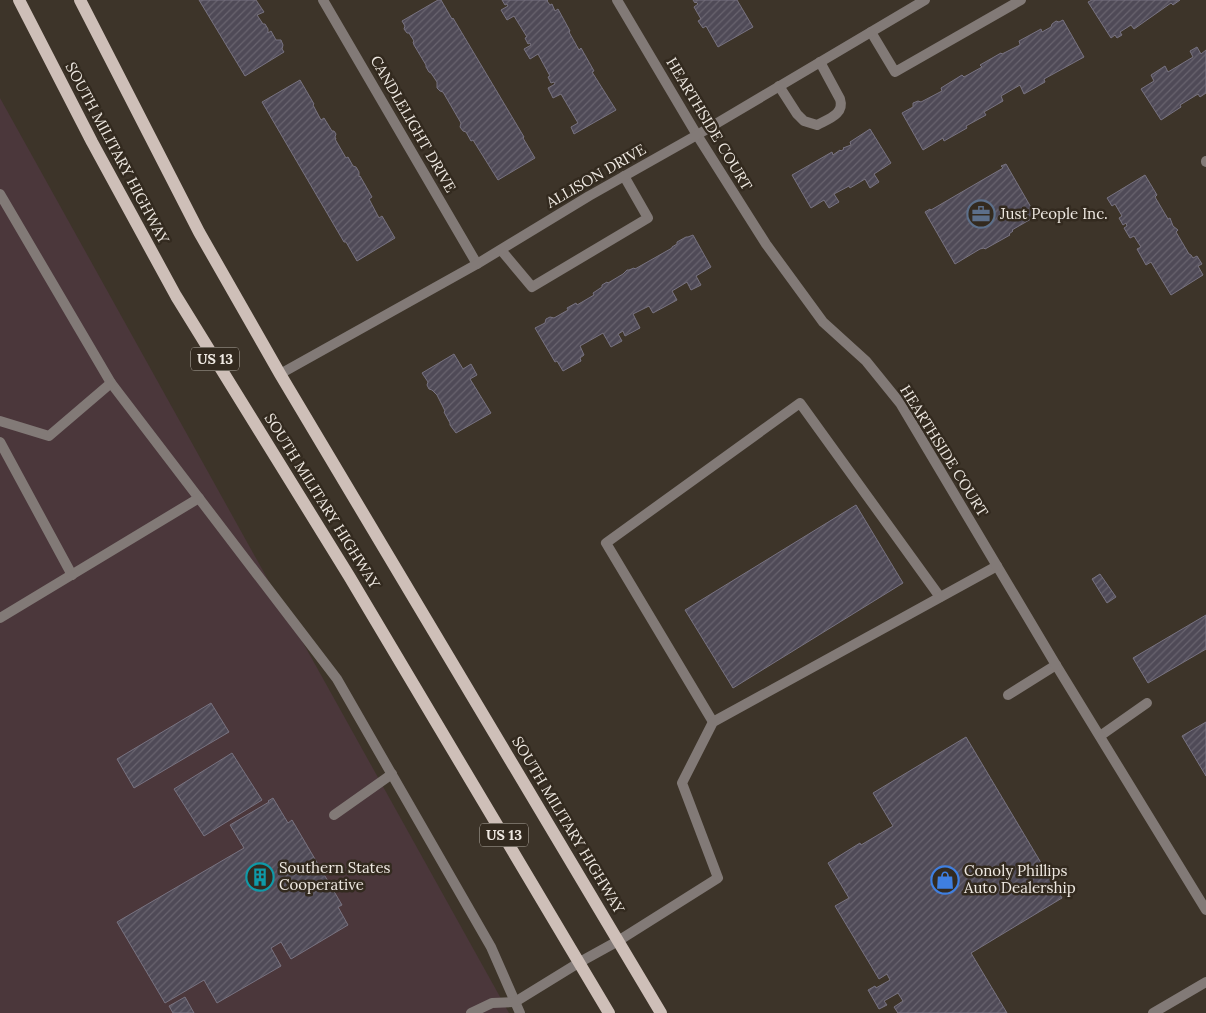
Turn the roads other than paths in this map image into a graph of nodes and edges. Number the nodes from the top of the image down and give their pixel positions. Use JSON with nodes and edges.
{"nodes":[{"id":1,"x":19,"y":0,"type":"edge"},
{"id":2,"x":80,"y":0,"type":"edge"},
{"id":3,"x":323,"y":0,"type":"edge"},
{"id":4,"x":617,"y":0,"type":"edge"},
{"id":5,"x":925,"y":0,"type":"edge"},
{"id":6,"x":1021,"y":0,"type":"edge"},
{"id":7,"x":871,"y":32,"type":"junction"},
{"id":8,"x":820,"y":62,"type":"junction"},
{"id":9,"x":779,"y":86,"type":"junction"},
{"id":10,"x":697,"y":135,"type":"junction"},
{"id":11,"x":624,"y":176,"type":"junction"},
{"id":12,"x":0,"y":194,"type":"edge"},
{"id":13,"x":501,"y":250,"type":"junction"},
{"id":14,"x":477,"y":264,"type":"junction"},
{"id":15,"x":280,"y":374,"type":"junction"},
{"id":16,"x":111,"y":383,"type":"junction"},
{"id":17,"x":0,"y":421,"type":"edge"},
{"id":18,"x":0,"y":442,"type":"edge"},
{"id":19,"x":199,"y":498,"type":"junction"},
{"id":20,"x":997,"y":566,"type":"junction"},
{"id":21,"x":72,"y":575,"type":"junction"},
{"id":22,"x":940,"y":597,"type":"junction"},
{"id":23,"x":0,"y":618,"type":"edge"},
{"id":24,"x":1056,"y":665,"type":"junction"},
{"id":25,"x":1008,"y":695,"type":"dead end"},
{"id":26,"x":1147,"y":703,"type":"dead end"},
{"id":27,"x":713,"y":722,"type":"junction"},
{"id":28,"x":1100,"y":736,"type":"junction"},
{"id":29,"x":392,"y":774,"type":"junction"},
{"id":30,"x":334,"y":815,"type":"dead end"},
{"id":31,"x":1206,"y":910,"type":"edge"},
{"id":32,"x":618,"y":941,"type":"junction"},
{"id":33,"x":580,"y":962,"type":"junction"},
{"id":34,"x":1206,"y":982,"type":"edge"},
{"id":35,"x":515,"y":1002,"type":"junction"},
{"id":36,"x":471,"y":1013,"type":"edge"},
{"id":37,"x":520,"y":1013,"type":"edge"},
{"id":38,"x":609,"y":1013,"type":"edge"},
{"id":39,"x":661,"y":1013,"type":"edge"},
{"id":40,"x":1154,"y":1013,"type":"edge"}],
"edges":[{"from":1,"to":33,"type":"main road","name":"SOUTH MILITARY HIGHWAY","number":"US 13"},
{"from":2,"to":15,"type":"main road","name":"SOUTH MILITARY HIGHWAY","number":"US 13"},
{"from":3,"to":14,"type":"street","name":"CANDLELIGHT DRIVE"},
{"from":4,"to":10,"type":"street","name":"HEARTHSIDE COURT"},
{"from":5,"to":7,"type":"street","name":"ALLISON DRIVE"},
{"from":6,"to":7,"type":"street"},
{"from":7,"to":8,"type":"street","name":"ALLISON DRIVE"},
{"from":8,"to":9,"type":"street","name":"ALLISON DRIVE"},
{"from":8,"to":9,"type":"street"},
{"from":9,"to":10,"type":"street","name":"ALLISON DRIVE"},
{"from":10,"to":11,"type":"street","name":"ALLISON DRIVE"},
{"from":10,"to":20,"type":"street","name":"HEARTHSIDE COURT"},
{"from":11,"to":13,"type":"street","name":"ALLISON DRIVE"},
{"from":11,"to":13,"type":"street"},
{"from":12,"to":16,"type":"street"},
{"from":13,"to":14,"type":"street","name":"ALLISON DRIVE"},
{"from":14,"to":15,"type":"street","name":"ALLISON DRIVE"},
{"from":15,"to":32,"type":"main road","name":"SOUTH MILITARY HIGHWAY","number":"US 13"},
{"from":16,"to":17,"type":"street"},
{"from":16,"to":19,"type":"street"},
{"from":18,"to":21,"type":"street"},
{"from":19,"to":21,"type":"street"},
{"from":19,"to":29,"type":"street"},
{"from":20,"to":22,"type":"street"},
{"from":20,"to":24,"type":"street","name":"HEARTHSIDE COURT"},
{"from":21,"to":23,"type":"street"},
{"from":22,"to":27,"type":"street"},
{"from":22,"to":27,"type":"street"},
{"from":24,"to":25,"type":"street"},
{"from":24,"to":28,"type":"street","name":"HEARTHSIDE COURT"},
{"from":26,"to":28,"type":"street"},
{"from":27,"to":32,"type":"street"},
{"from":28,"to":31,"type":"street","name":"HEARTHSIDE COURT"},
{"from":29,"to":30,"type":"street"},
{"from":29,"to":35,"type":"street"},
{"from":32,"to":33,"type":"street"},
{"from":32,"to":39,"type":"main road","name":"SOUTH MILITARY HIGHWAY","number":"US 13"},
{"from":33,"to":35,"type":"street"},
{"from":33,"to":38,"type":"main road","name":"SOUTH MILITARY HIGHWAY","number":"US 13"},
{"from":34,"to":40,"type":"street"},
{"from":35,"to":36,"type":"street"},
{"from":35,"to":37,"type":"street"}]}
